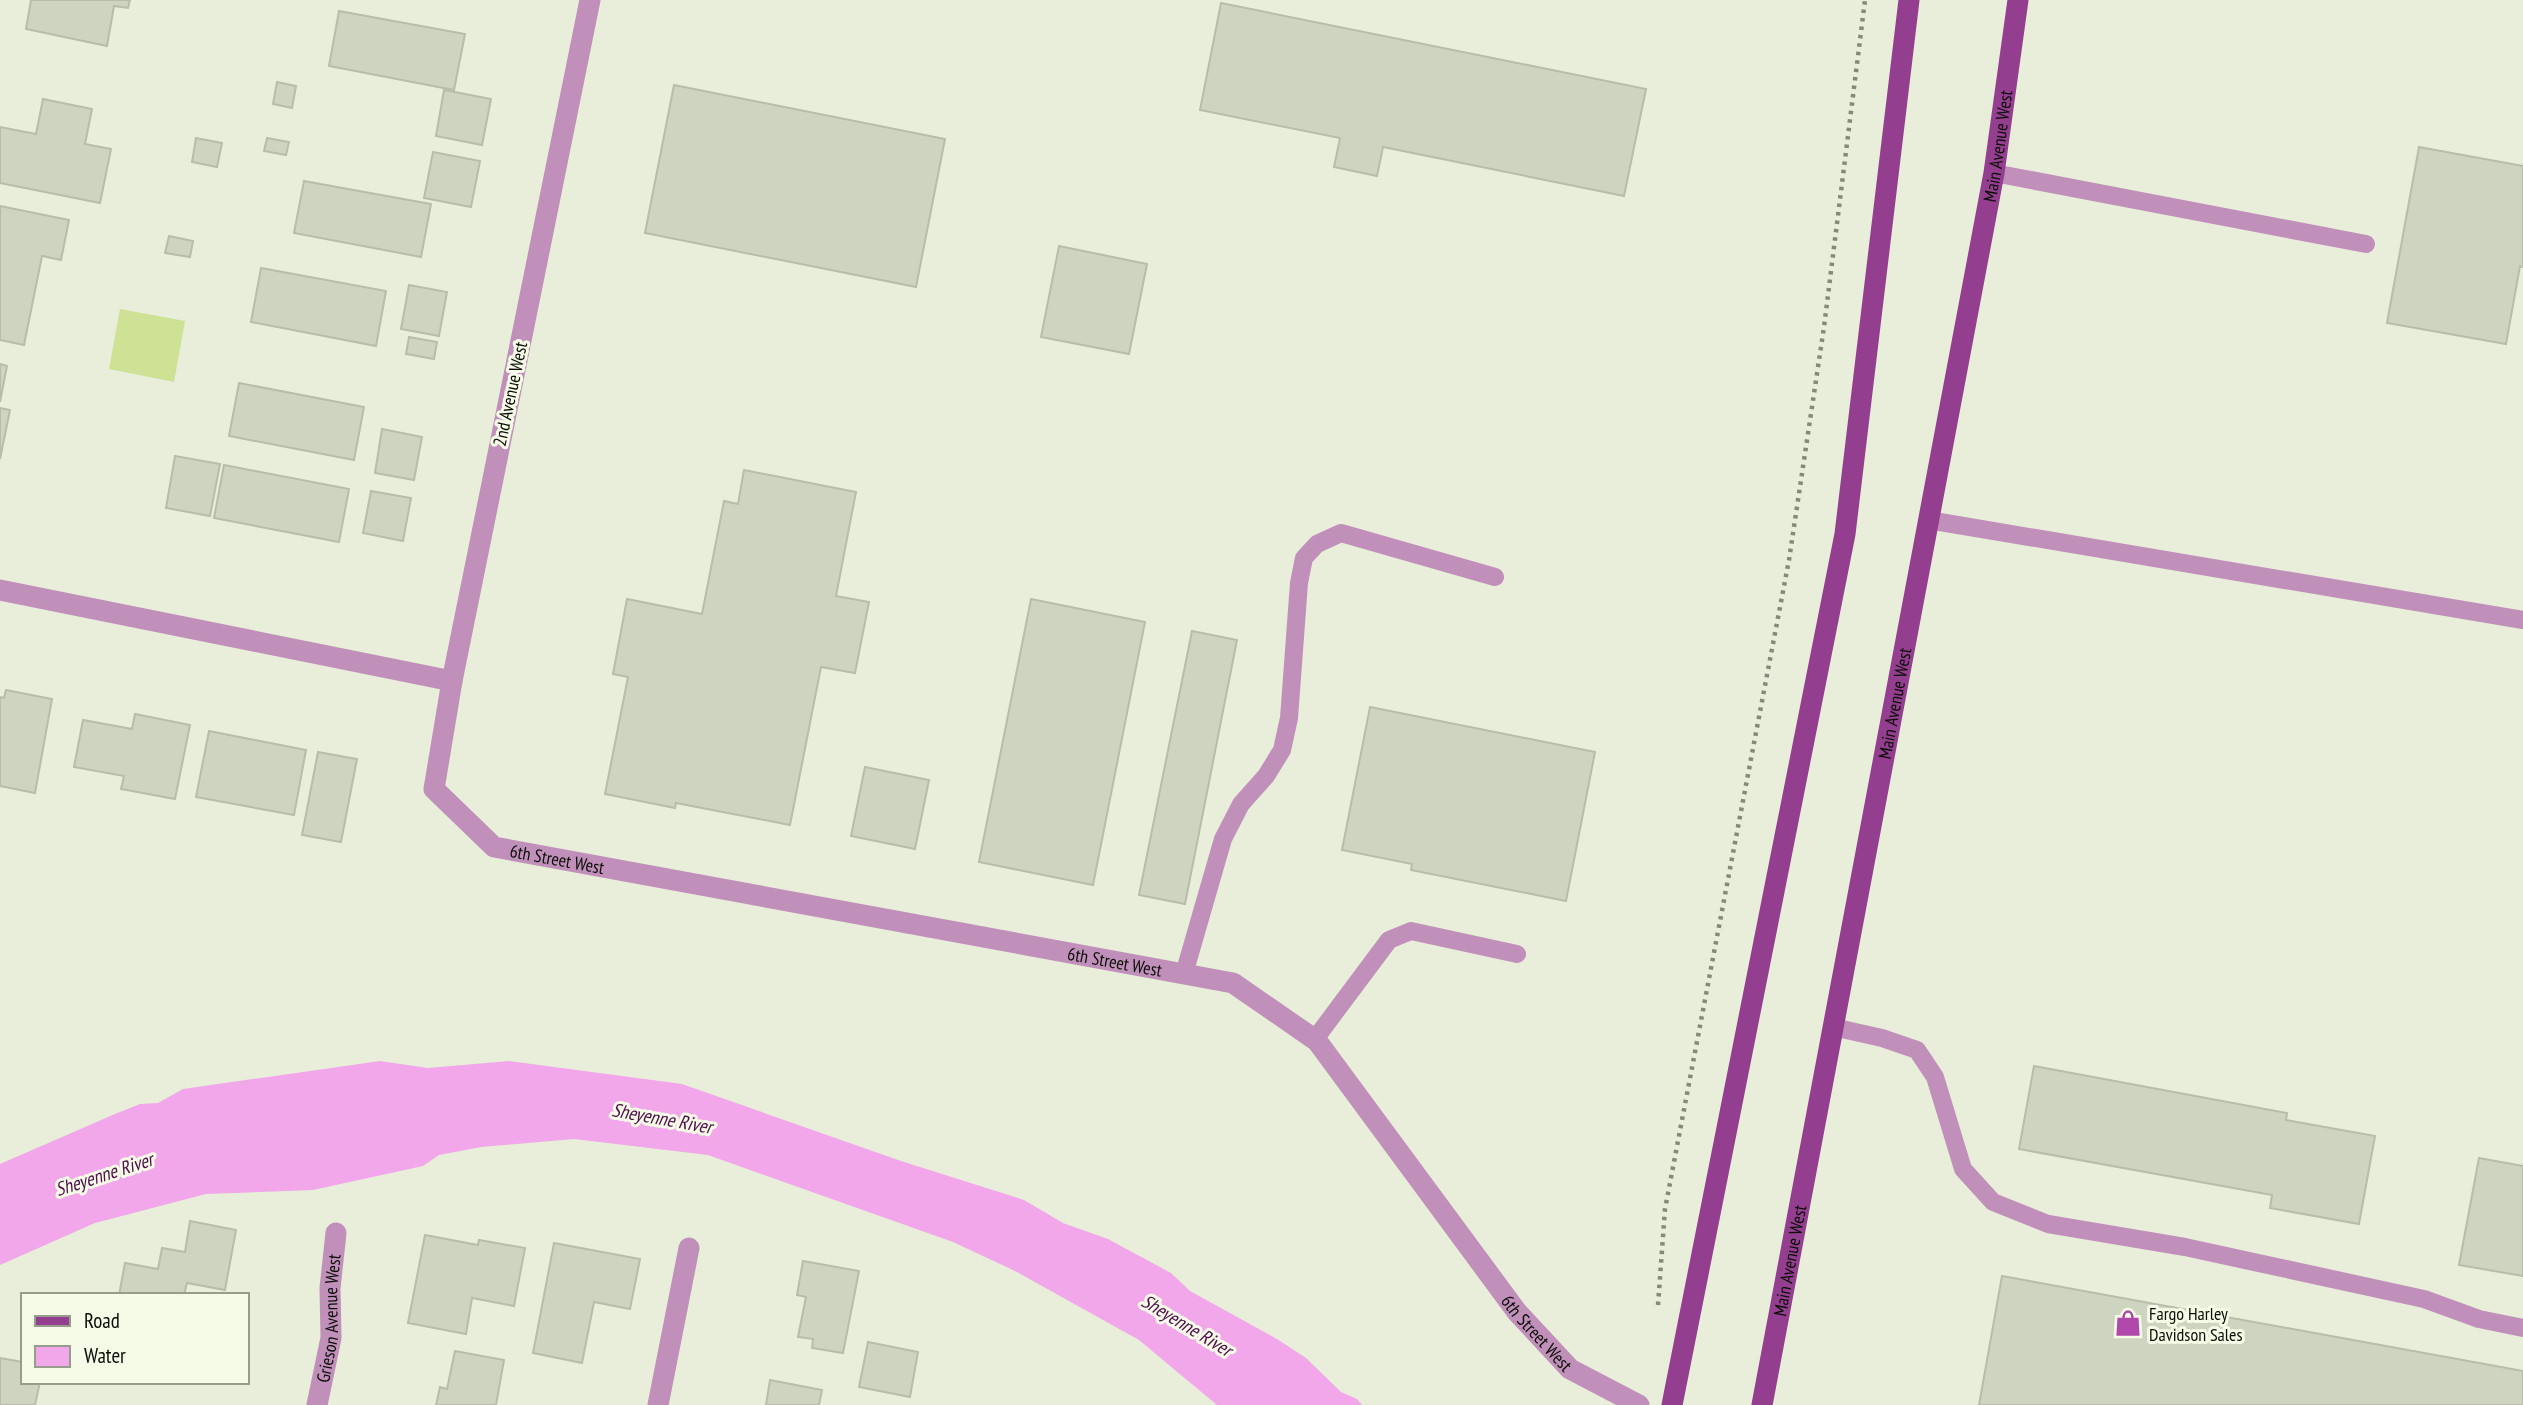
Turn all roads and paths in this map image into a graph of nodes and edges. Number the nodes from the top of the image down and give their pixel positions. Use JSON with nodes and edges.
{"nodes":[{"id":1,"x":590,"y":0,"type":"edge"},
{"id":2,"x":1865,"y":0,"type":"edge"},
{"id":3,"x":1909,"y":0,"type":"edge"},
{"id":4,"x":2018,"y":0,"type":"edge"},
{"id":5,"x":1994,"y":173,"type":"junction"},
{"id":6,"x":2366,"y":244,"type":"dead end"},
{"id":7,"x":1928,"y":520,"type":"junction"},
{"id":8,"x":1495,"y":577,"type":"dead end"},
{"id":9,"x":0,"y":590,"type":"edge"},
{"id":10,"x":2523,"y":620,"type":"edge"},
{"id":11,"x":452,"y":681,"type":"junction"},
{"id":12,"x":434,"y":789,"type":"joint"},
{"id":13,"x":1517,"y":954,"type":"dead end"},
{"id":14,"x":1184,"y":974,"type":"junction"},
{"id":15,"x":1833,"y":1027,"type":"junction"},
{"id":16,"x":1315,"y":1039,"type":"junction"},
{"id":17,"x":336,"y":1233,"type":"dead end"},
{"id":18,"x":689,"y":1248,"type":"dead end"},
{"id":19,"x":1657,"y":1312,"type":"dead end"},
{"id":20,"x":2523,"y":1328,"type":"edge"},
{"id":21,"x":317,"y":1405,"type":"edge"},
{"id":22,"x":659,"y":1405,"type":"edge"},
{"id":23,"x":1639,"y":1405,"type":"edge"},
{"id":24,"x":1672,"y":1405,"type":"edge"},
{"id":25,"x":1762,"y":1405,"type":"edge"}],
"edges":[{"from":1,"to":11,"type":"street","name":"2nd Avenue West"},
{"from":2,"to":19,"type":"path"},
{"from":3,"to":24,"type":"main road"},
{"from":4,"to":5,"type":"main road","name":"Main Avenue West"},
{"from":5,"to":6,"type":"lane"},
{"from":5,"to":7,"type":"main road","name":"Main Avenue West"},
{"from":7,"to":10,"type":"lane"},
{"from":7,"to":15,"type":"main road","name":"Main Avenue West"},
{"from":8,"to":14,"type":"lane"},
{"from":9,"to":11,"type":"street"},
{"from":11,"to":12,"type":"street","name":"2nd Avenue West"},
{"from":12,"to":14,"type":"street","name":"6th Street West"},
{"from":13,"to":16,"type":"lane"},
{"from":14,"to":16,"type":"street","name":"6th Street West"},
{"from":15,"to":20,"type":"lane"},
{"from":15,"to":25,"type":"main road","name":"Main Avenue West"},
{"from":16,"to":23,"type":"street","name":"6th Street West"},
{"from":17,"to":21,"type":"street","name":"Grieson Avenue West"},
{"from":18,"to":22,"type":"street"}]}
